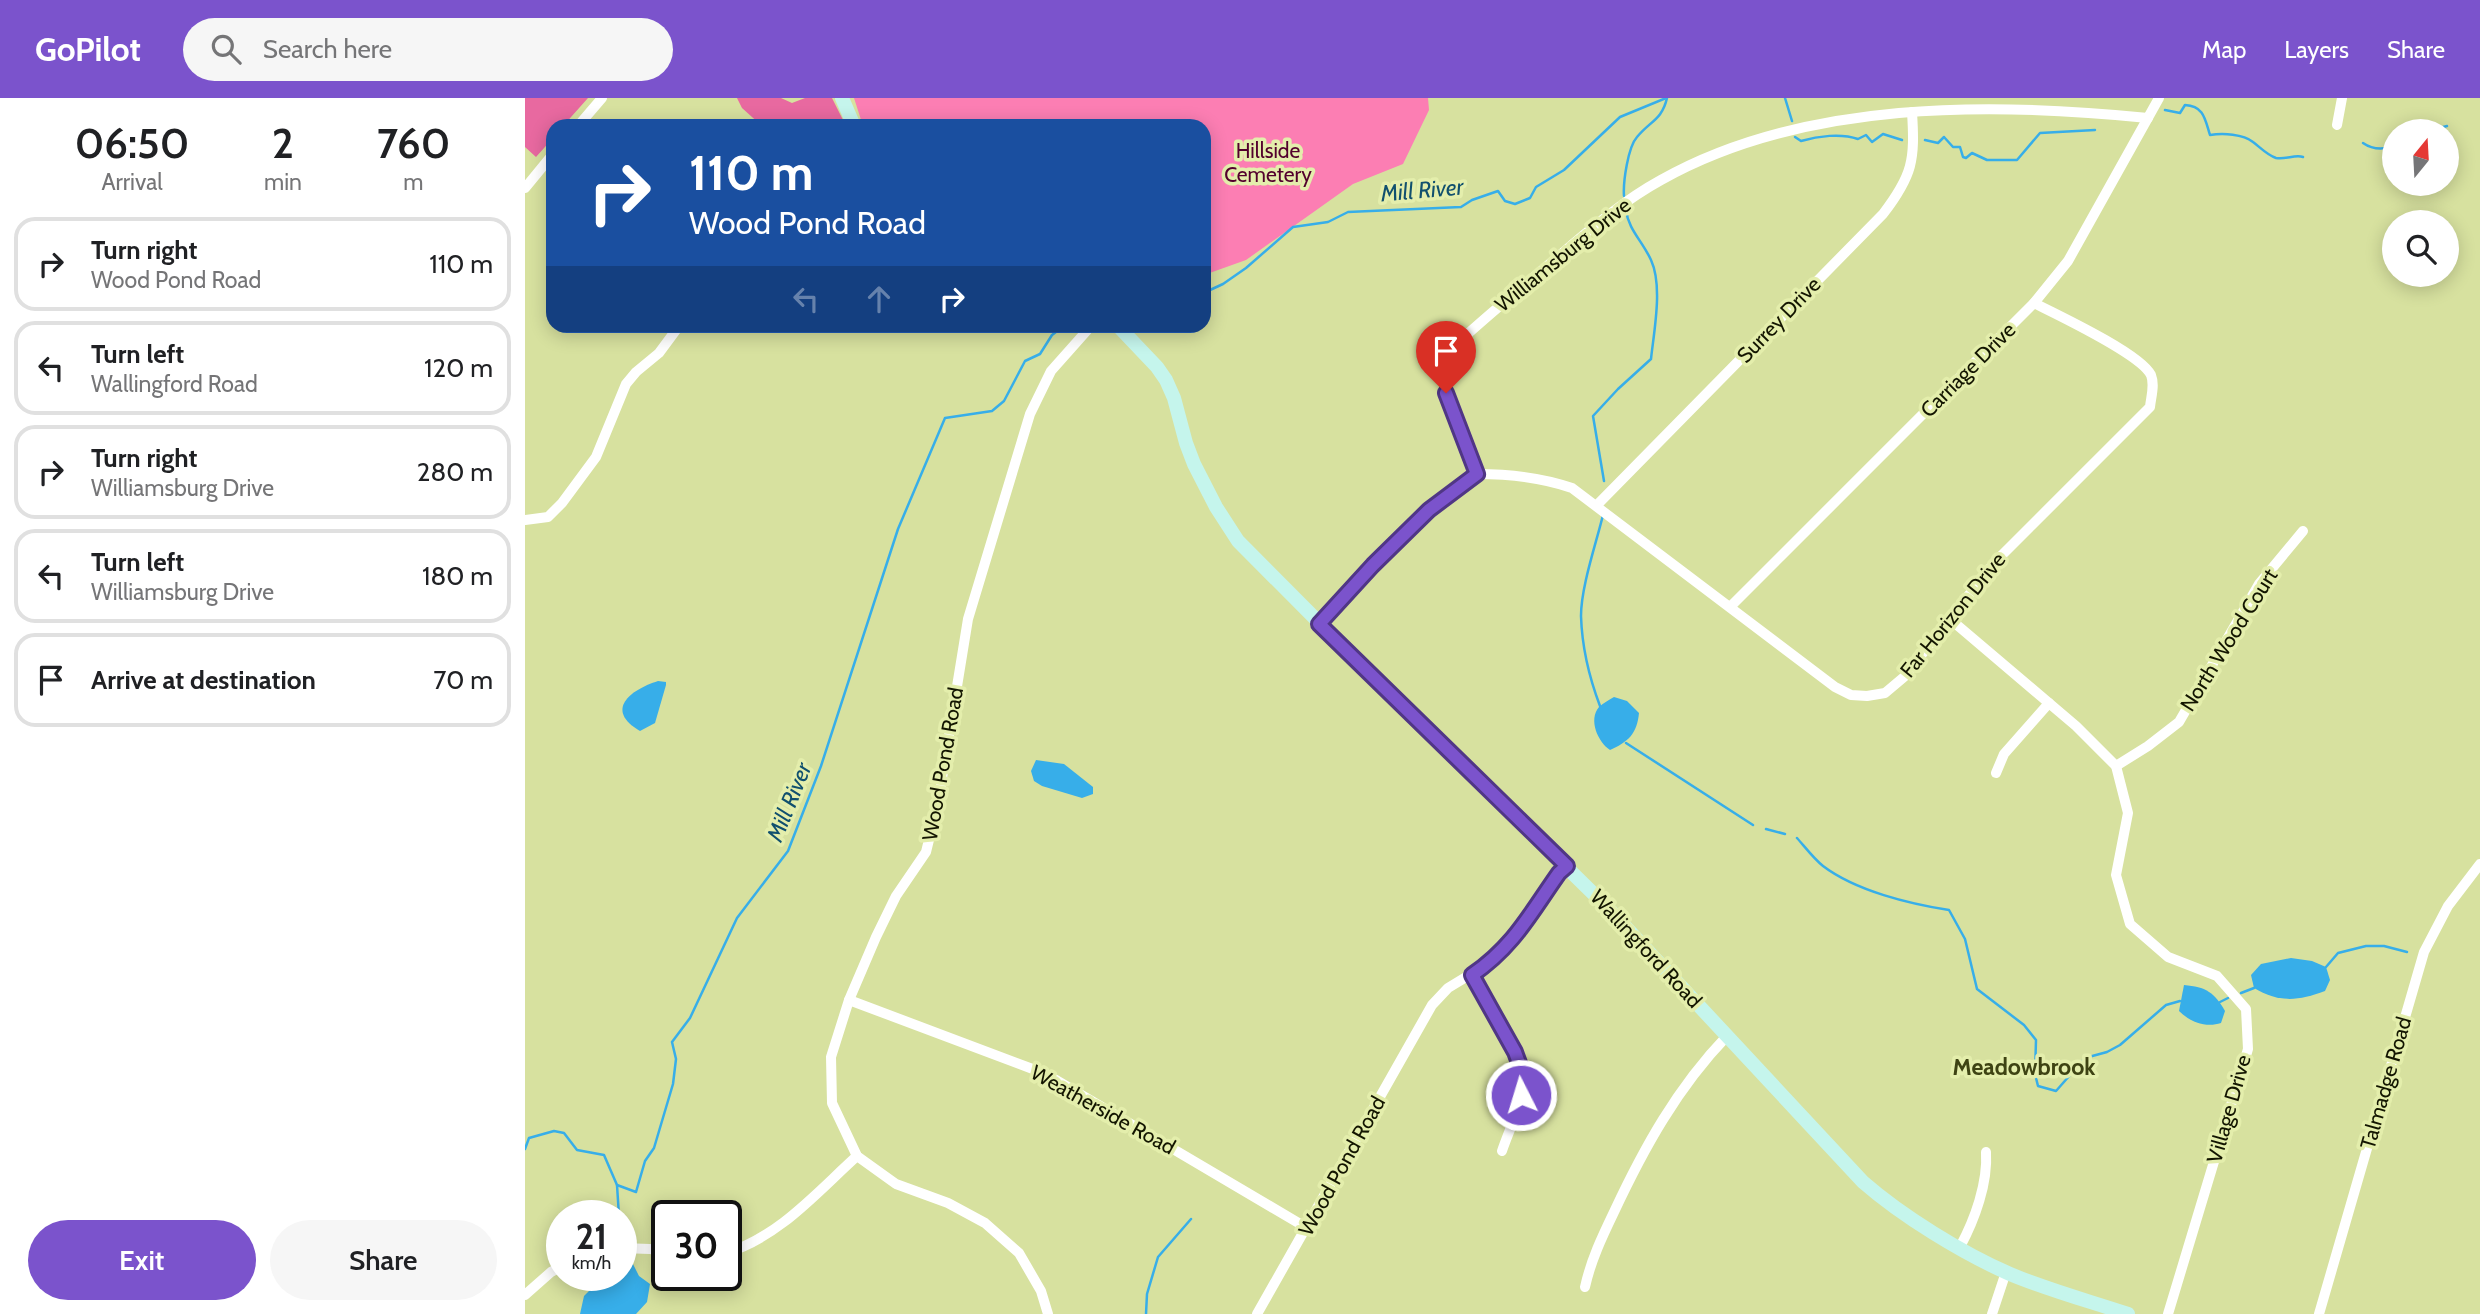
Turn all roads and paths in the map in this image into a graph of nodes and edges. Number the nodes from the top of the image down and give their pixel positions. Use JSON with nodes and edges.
{"nodes":[{"id":1,"x":602,"y":98,"type":"edge"},
{"id":2,"x":842,"y":98,"type":"edge"},
{"id":3,"x":2159,"y":98,"type":"edge"},
{"id":4,"x":2343,"y":98,"type":"edge"},
{"id":5,"x":1912,"y":112,"type":"junction"},
{"id":6,"x":2148,"y":118,"type":"junction"},
{"id":7,"x":583,"y":119,"type":"edge"},
{"id":8,"x":851,"y":119,"type":"edge"},
{"id":9,"x":2337,"y":125,"type":"dead end"},
{"id":10,"x":546,"y":162,"type":"edge"},
{"id":11,"x":525,"y":188,"type":"edge"},
{"id":12,"x":2034,"y":303,"type":"junction"},
{"id":13,"x":674,"y":333,"type":"edge"},
{"id":14,"x":1085,"y":333,"type":"edge"},
{"id":15,"x":1125,"y":333,"type":"edge"},
{"id":16,"x":1477,"y":474,"type":"junction"},
{"id":17,"x":1597,"y":505,"type":"junction"},
{"id":18,"x":525,"y":520,"type":"edge"},
{"id":19,"x":2303,"y":531,"type":"dead end"},
{"id":20,"x":1731,"y":606,"type":"junction"},
{"id":21,"x":1950,"y":619,"type":"junction"},
{"id":22,"x":1319,"y":624,"type":"junction"},
{"id":23,"x":2049,"y":703,"type":"junction"},
{"id":24,"x":2116,"y":766,"type":"junction"},
{"id":25,"x":1996,"y":773,"type":"dead end"},
{"id":26,"x":2480,"y":864,"type":"edge"},
{"id":27,"x":1567,"y":866,"type":"junction"},
{"id":28,"x":1472,"y":975,"type":"junction"},
{"id":29,"x":849,"y":1000,"type":"junction"},
{"id":30,"x":1727,"y":1036,"type":"junction"},
{"id":31,"x":1502,"y":1151,"type":"dead end"},
{"id":32,"x":1986,"y":1152,"type":"dead end"},
{"id":33,"x":857,"y":1156,"type":"junction"},
{"id":34,"x":1307,"y":1228,"type":"junction"},
{"id":35,"x":1960,"y":1247,"type":"junction"},
{"id":36,"x":742,"y":1248,"type":"edge"},
{"id":37,"x":2006,"y":1272,"type":"junction"},
{"id":38,"x":546,"y":1276,"type":"edge"},
{"id":39,"x":1585,"y":1287,"type":"dead end"},
{"id":40,"x":525,"y":1295,"type":"edge"},
{"id":41,"x":1048,"y":1314,"type":"edge"},
{"id":42,"x":1257,"y":1314,"type":"edge"},
{"id":43,"x":1991,"y":1314,"type":"edge"},
{"id":44,"x":2128,"y":1314,"type":"edge"},
{"id":45,"x":2168,"y":1314,"type":"edge"},
{"id":46,"x":2319,"y":1314,"type":"edge"}],
"edges":[{"from":1,"to":7,"type":"street"},
{"from":2,"to":8,"type":"street"},
{"from":3,"to":6,"type":"street","name":"Carriage Drive"},
{"from":4,"to":9,"type":"street"},
{"from":5,"to":6,"type":"street","name":"Williamsburg Drive"},
{"from":5,"to":16,"type":"street","name":"Williamsburg Drive"},
{"from":5,"to":17,"type":"street","name":"Surrey Drive"},
{"from":6,"to":12,"type":"street","name":"Carriage Drive"},
{"from":10,"to":11,"type":"street"},
{"from":12,"to":20,"type":"street","name":"Carriage Drive"},
{"from":12,"to":21,"type":"street","name":"Far Horizon Drive"},
{"from":13,"to":18,"type":"street"},
{"from":14,"to":29,"type":"street","name":"Wood Pond Road"},
{"from":15,"to":22,"type":"street","name":"Wallingford Road"},
{"from":16,"to":17,"type":"street","name":"Far Horizon Drive"},
{"from":16,"to":22,"type":"street"},
{"from":17,"to":20,"type":"street","name":"Far Horizon Drive"},
{"from":19,"to":24,"type":"street","name":"North Wood Court"},
{"from":20,"to":21,"type":"street","name":"Far Horizon Drive"},
{"from":21,"to":23,"type":"street"},
{"from":22,"to":27,"type":"street","name":"Wallingford Road"},
{"from":23,"to":24,"type":"street"},
{"from":23,"to":25,"type":"street"},
{"from":24,"to":45,"type":"street","name":"Village Drive"},
{"from":26,"to":46,"type":"street","name":"Talmadge Road"},
{"from":27,"to":28,"type":"street","name":"Wood Pond Road"},
{"from":27,"to":30,"type":"street","name":"Wallingford Road"},
{"from":28,"to":31,"type":"street"},
{"from":28,"to":34,"type":"street","name":"Wood Pond Road"},
{"from":29,"to":33,"type":"street","name":"Wood Pond Road"},
{"from":29,"to":34,"type":"street","name":"Weatherside Road"},
{"from":30,"to":35,"type":"street","name":"Wallingford Road"},
{"from":30,"to":39,"type":"street"},
{"from":32,"to":35,"type":"street"},
{"from":33,"to":36,"type":"street"},
{"from":33,"to":41,"type":"street","name":"Wood Pond Road"},
{"from":34,"to":42,"type":"street","name":"Wood Pond Road"},
{"from":35,"to":37,"type":"street","name":"Wallingford Road"},
{"from":37,"to":43,"type":"street"},
{"from":37,"to":44,"type":"street","name":"Wallingford Road"},
{"from":38,"to":40,"type":"street"}]}
